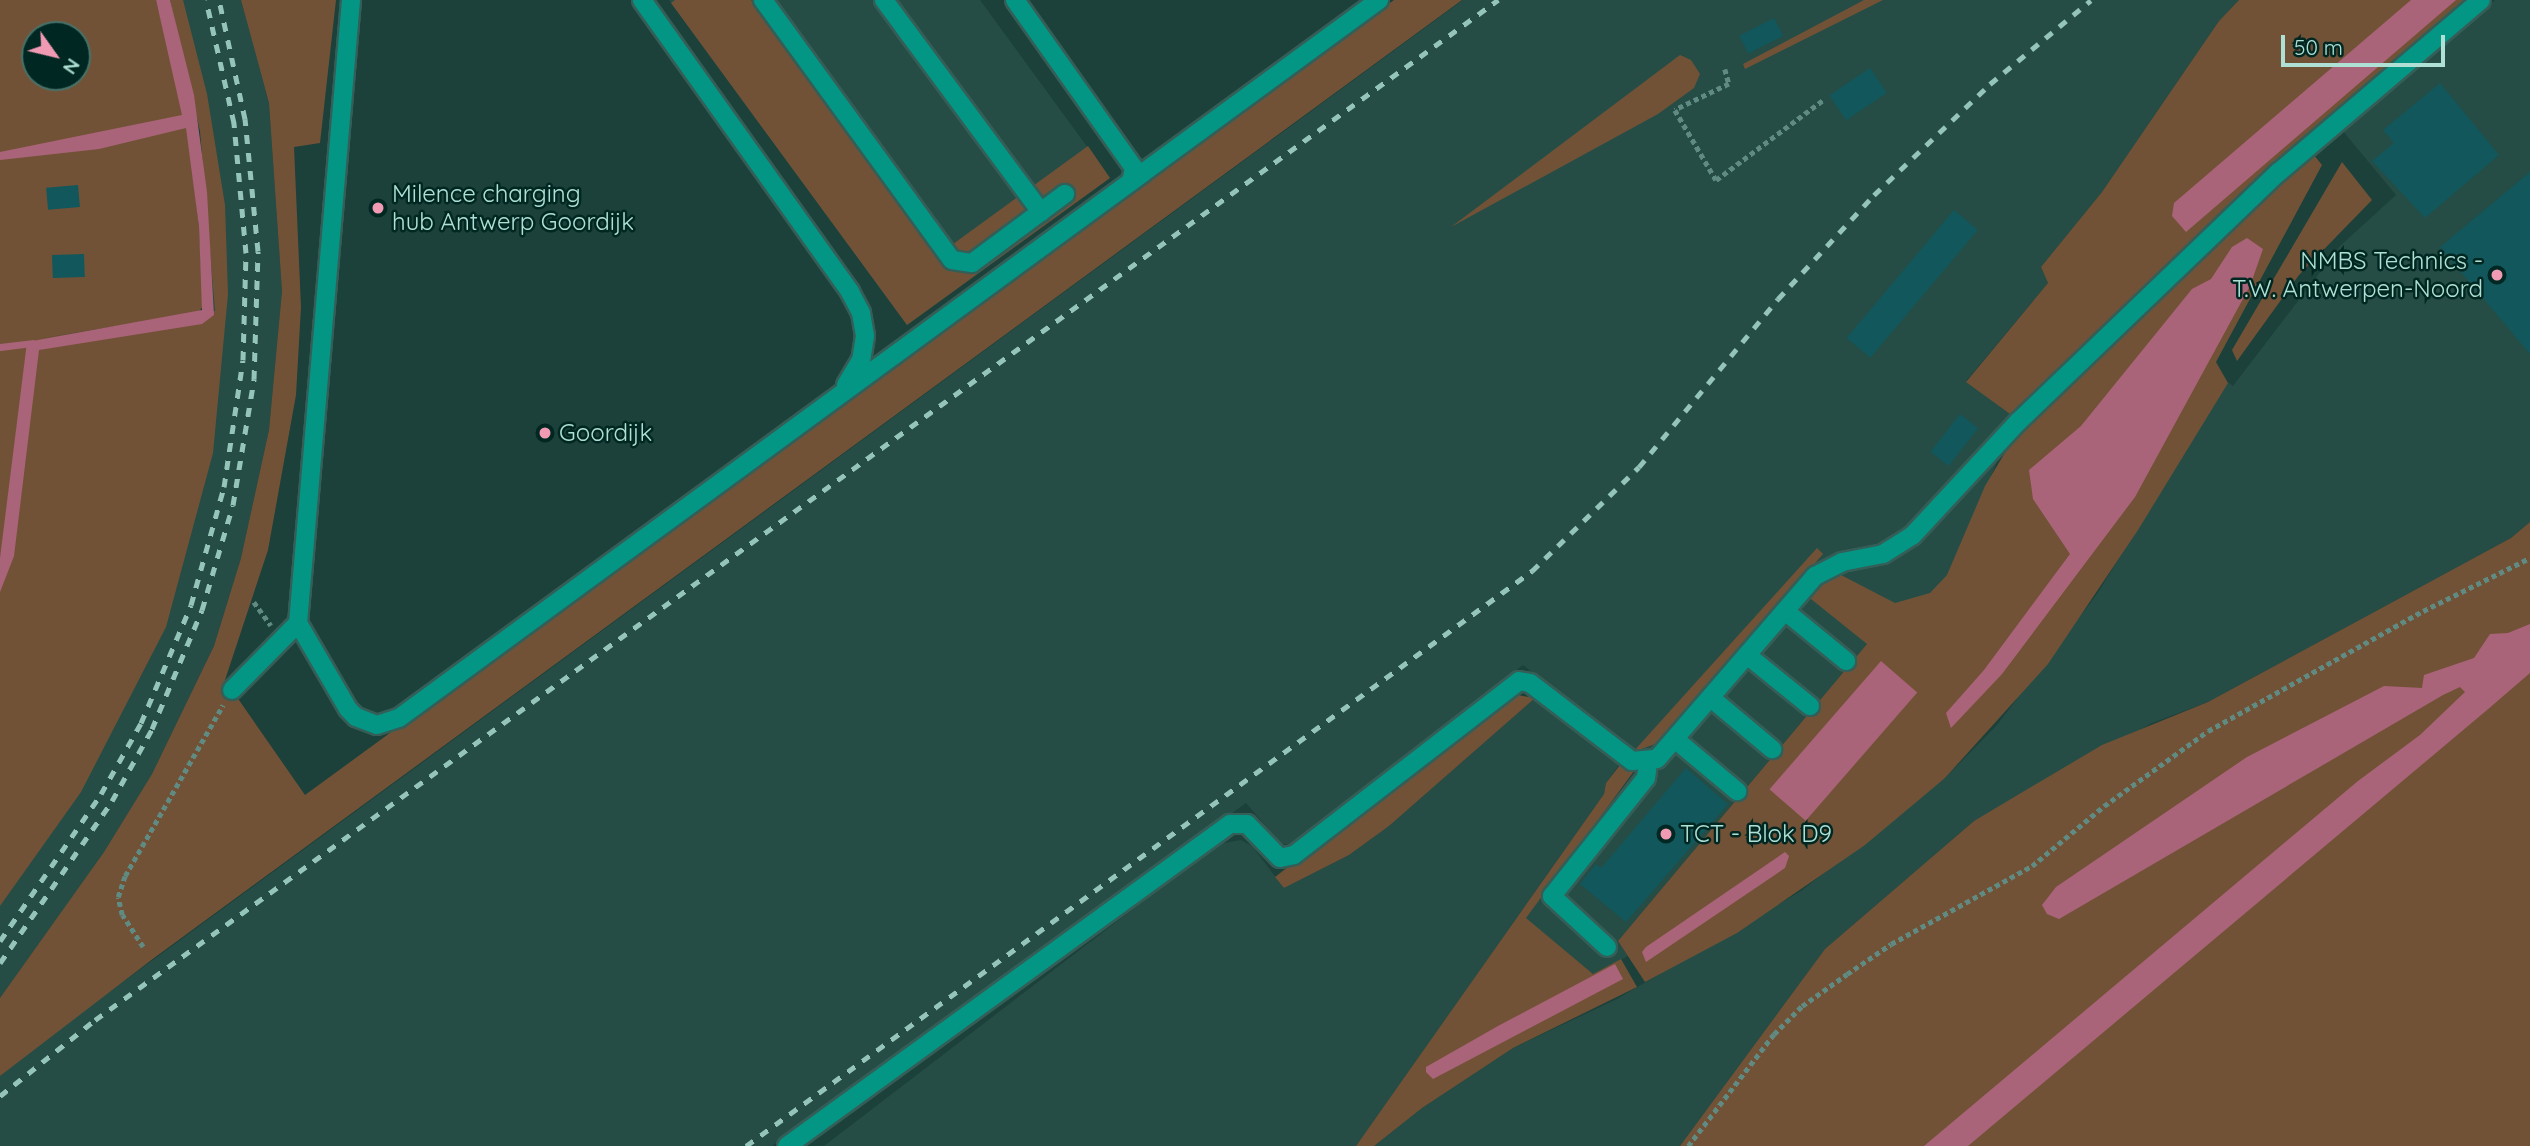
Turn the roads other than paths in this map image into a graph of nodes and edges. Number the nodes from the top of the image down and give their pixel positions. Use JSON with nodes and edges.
{"nodes":[{"id":1,"x":351,"y":0,"type":"edge"},
{"id":2,"x":642,"y":0,"type":"edge"},
{"id":3,"x":763,"y":0,"type":"edge"},
{"id":4,"x":884,"y":0,"type":"edge"},
{"id":5,"x":1015,"y":0,"type":"edge"},
{"id":6,"x":1379,"y":0,"type":"edge"},
{"id":7,"x":2482,"y":0,"type":"edge"},
{"id":8,"x":1131,"y":181,"type":"junction"},
{"id":9,"x":1065,"y":194,"type":"dead end"},
{"id":10,"x":1041,"y":212,"type":"junction"},
{"id":11,"x":835,"y":398,"type":"junction"},
{"id":12,"x":1785,"y":611,"type":"junction"},
{"id":13,"x":298,"y":623,"type":"junction"},
{"id":14,"x":1747,"y":655,"type":"junction"},
{"id":15,"x":1846,"y":661,"type":"dead end"},
{"id":16,"x":232,"y":690,"type":"road end"},
{"id":17,"x":1711,"y":698,"type":"junction"},
{"id":18,"x":1810,"y":706,"type":"dead end"},
{"id":19,"x":1676,"y":740,"type":"junction"},
{"id":20,"x":1773,"y":750,"type":"dead end"},
{"id":21,"x":1648,"y":763,"type":"junction"},
{"id":22,"x":1737,"y":791,"type":"dead end"},
{"id":23,"x":1607,"y":947,"type":"dead end"},
{"id":24,"x":787,"y":1146,"type":"edge"}],
"edges":[{"from":1,"to":13,"type":"street"},
{"from":2,"to":11,"type":"street"},
{"from":3,"to":10,"type":"street"},
{"from":4,"to":10,"type":"street"},
{"from":5,"to":8,"type":"street"},
{"from":6,"to":8,"type":"street"},
{"from":7,"to":12,"type":"street"},
{"from":8,"to":11,"type":"street"},
{"from":9,"to":10,"type":"street"},
{"from":11,"to":13,"type":"street"},
{"from":12,"to":14,"type":"street"},
{"from":12,"to":15,"type":"street"},
{"from":13,"to":16,"type":"street"},
{"from":14,"to":17,"type":"street"},
{"from":14,"to":18,"type":"street"},
{"from":17,"to":19,"type":"street"},
{"from":17,"to":20,"type":"street"},
{"from":19,"to":21,"type":"street"},
{"from":19,"to":22,"type":"street"},
{"from":21,"to":23,"type":"street"},
{"from":21,"to":24,"type":"street"}]}
